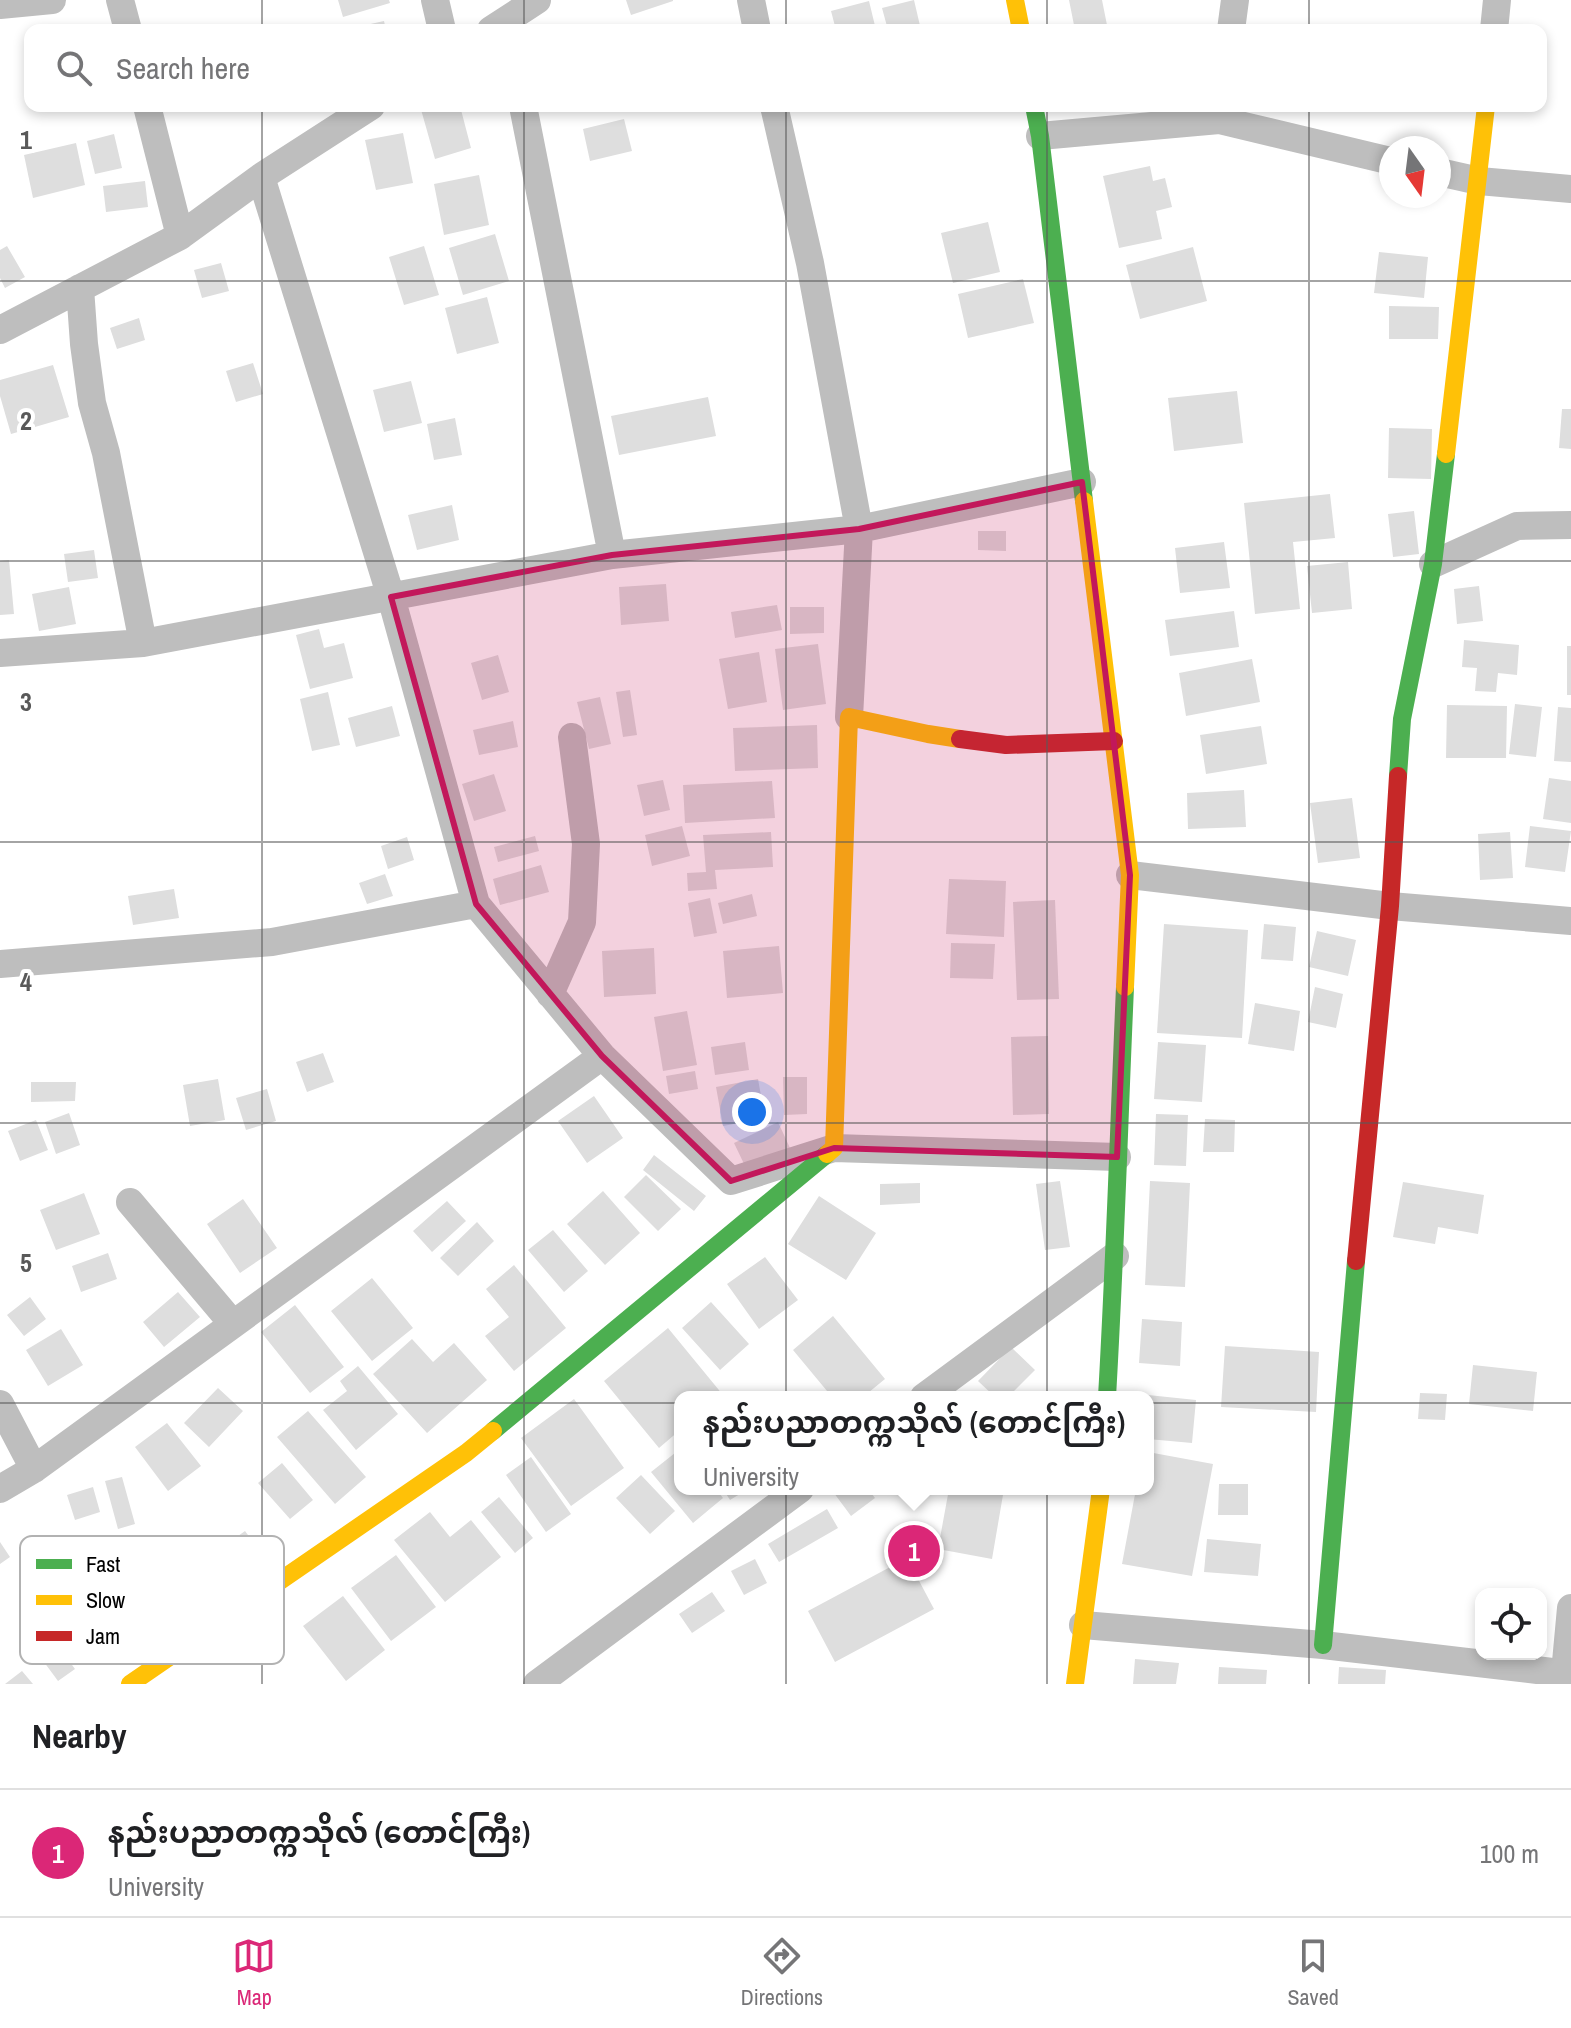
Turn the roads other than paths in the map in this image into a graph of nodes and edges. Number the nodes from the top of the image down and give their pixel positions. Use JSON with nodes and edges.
{"nodes":[{"id":1,"x":52,"y":0,"type":"edge"},
{"id":2,"x":120,"y":0,"type":"edge"},
{"id":3,"x":435,"y":0,"type":"edge"},
{"id":4,"x":537,"y":0,"type":"edge"},
{"id":5,"x":751,"y":0,"type":"edge"},
{"id":6,"x":1015,"y":0,"type":"edge"},
{"id":7,"x":1235,"y":0,"type":"edge"},
{"id":8,"x":1497,"y":0,"type":"edge"},
{"id":9,"x":0,"y":5,"type":"edge"},
{"id":10,"x":126,"y":24,"type":"edge"},
{"id":11,"x":441,"y":24,"type":"edge"},
{"id":12,"x":505,"y":24,"type":"edge"},
{"id":13,"x":756,"y":24,"type":"edge"},
{"id":14,"x":1020,"y":24,"type":"edge"},
{"id":15,"x":1232,"y":24,"type":"edge"},
{"id":16,"x":1495,"y":24,"type":"edge"},
{"id":17,"x":149,"y":112,"type":"edge"},
{"id":18,"x":362,"y":112,"type":"edge"},
{"id":19,"x":524,"y":112,"type":"edge"},
{"id":20,"x":775,"y":112,"type":"edge"},
{"id":21,"x":1035,"y":112,"type":"edge"},
{"id":22,"x":1485,"y":112,"type":"edge"},
{"id":23,"x":1220,"y":113,"type":"edge"},
{"id":24,"x":1040,"y":136,"type":"junction"},
{"id":25,"x":1379,"y":158,"type":"edge"},
{"id":26,"x":1451,"y":175,"type":"edge"},
{"id":27,"x":261,"y":177,"type":"junction"},
{"id":28,"x":1479,"y":181,"type":"junction"},
{"id":29,"x":1571,"y":189,"type":"edge"},
{"id":30,"x":180,"y":236,"type":"junction"},
{"id":31,"x":80,"y":288,"type":"junction"},
{"id":32,"x":0,"y":330,"type":"edge"},
{"id":33,"x":1082,"y":482,"type":"junction"},
{"id":34,"x":1571,"y":525,"type":"edge"},
{"id":35,"x":859,"y":529,"type":"junction"},
{"id":36,"x":612,"y":555,"type":"junction"},
{"id":37,"x":1433,"y":564,"type":"junction"},
{"id":38,"x":391,"y":597,"type":"junction"},
{"id":39,"x":143,"y":643,"type":"junction"},
{"id":40,"x":0,"y":653,"type":"edge"},
{"id":41,"x":849,"y":717,"type":"junction"},
{"id":42,"x":572,"y":737,"type":"dead end"},
{"id":43,"x":1114,"y":741,"type":"junction"},
{"id":44,"x":1130,"y":875,"type":"junction"},
{"id":45,"x":476,"y":904,"type":"junction"},
{"id":46,"x":1390,"y":906,"type":"junction"},
{"id":47,"x":1571,"y":921,"type":"edge"},
{"id":48,"x":0,"y":964,"type":"edge"},
{"id":49,"x":550,"y":994,"type":"junction"},
{"id":50,"x":602,"y":1056,"type":"junction"},
{"id":51,"x":834,"y":1148,"type":"junction"},
{"id":52,"x":1117,"y":1157,"type":"junction"},
{"id":53,"x":130,"y":1202,"type":"dead end"},
{"id":54,"x":1115,"y":1256,"type":"junction"},
{"id":55,"x":233,"y":1324,"type":"junction"},
{"id":56,"x":932,"y":1391,"type":"edge"},
{"id":57,"x":1107,"y":1391,"type":"edge"},
{"id":58,"x":0,"y":1404,"type":"edge"},
{"id":59,"x":34,"y":1469,"type":"junction"},
{"id":60,"x":0,"y":1489,"type":"edge"},
{"id":61,"x":792,"y":1495,"type":"edge"},
{"id":62,"x":1100,"y":1495,"type":"edge"},
{"id":63,"x":284,"y":1578,"type":"edge"},
{"id":64,"x":1571,"y":1608,"type":"edge"},
{"id":65,"x":1083,"y":1625,"type":"junction"},
{"id":66,"x":1323,"y":1645,"type":"junction"},
{"id":67,"x":159,"y":1664,"type":"edge"},
{"id":68,"x":1568,"y":1674,"type":"edge"},
{"id":69,"x":130,"y":1684,"type":"edge"},
{"id":70,"x":537,"y":1684,"type":"edge"},
{"id":71,"x":1075,"y":1684,"type":"edge"}],
"edges":[{"from":1,"to":9,"type":"street"},
{"from":2,"to":10,"type":"street"},
{"from":3,"to":11,"type":"street"},
{"from":4,"to":12,"type":"street"},
{"from":5,"to":13,"type":"street"},
{"from":6,"to":14,"type":"street"},
{"from":7,"to":15,"type":"street"},
{"from":8,"to":16,"type":"street"},
{"from":17,"to":30,"type":"street"},
{"from":18,"to":27,"type":"street"},
{"from":19,"to":36,"type":"street"},
{"from":20,"to":35,"type":"street"},
{"from":21,"to":24,"type":"street"},
{"from":22,"to":28,"type":"street"},
{"from":23,"to":24,"type":"street"},
{"from":23,"to":25,"type":"street"},
{"from":24,"to":33,"type":"street"},
{"from":26,"to":28,"type":"street"},
{"from":27,"to":30,"type":"street"},
{"from":27,"to":38,"type":"street"},
{"from":28,"to":29,"type":"street"},
{"from":28,"to":37,"type":"street"},
{"from":30,"to":31,"type":"street"},
{"from":31,"to":32,"type":"street"},
{"from":31,"to":39,"type":"street"},
{"from":33,"to":35,"type":"street"},
{"from":33,"to":43,"type":"street"},
{"from":34,"to":37,"type":"street"},
{"from":35,"to":36,"type":"street"},
{"from":35,"to":41,"type":"street"},
{"from":36,"to":38,"type":"street"},
{"from":37,"to":46,"type":"street"},
{"from":38,"to":39,"type":"street"},
{"from":38,"to":45,"type":"street"},
{"from":39,"to":40,"type":"street"},
{"from":41,"to":43,"type":"street"},
{"from":41,"to":51,"type":"street"},
{"from":42,"to":49,"type":"street"},
{"from":43,"to":44,"type":"street"},
{"from":44,"to":46,"type":"street"},
{"from":44,"to":52,"type":"street"},
{"from":45,"to":48,"type":"street"},
{"from":45,"to":49,"type":"street"},
{"from":46,"to":47,"type":"street"},
{"from":46,"to":66,"type":"street"},
{"from":49,"to":50,"type":"street"},
{"from":50,"to":51,"type":"street"},
{"from":50,"to":55,"type":"street"},
{"from":51,"to":52,"type":"street"},
{"from":51,"to":63,"type":"street"},
{"from":52,"to":54,"type":"street"},
{"from":53,"to":55,"type":"street"},
{"from":54,"to":56,"type":"street"},
{"from":54,"to":57,"type":"street"},
{"from":55,"to":59,"type":"street"},
{"from":58,"to":59,"type":"street"},
{"from":59,"to":60,"type":"street"},
{"from":61,"to":70,"type":"street"},
{"from":62,"to":65,"type":"street"},
{"from":64,"to":68,"type":"street"},
{"from":65,"to":66,"type":"street"},
{"from":65,"to":71,"type":"street"},
{"from":66,"to":68,"type":"street"},
{"from":67,"to":69,"type":"street"}]}
